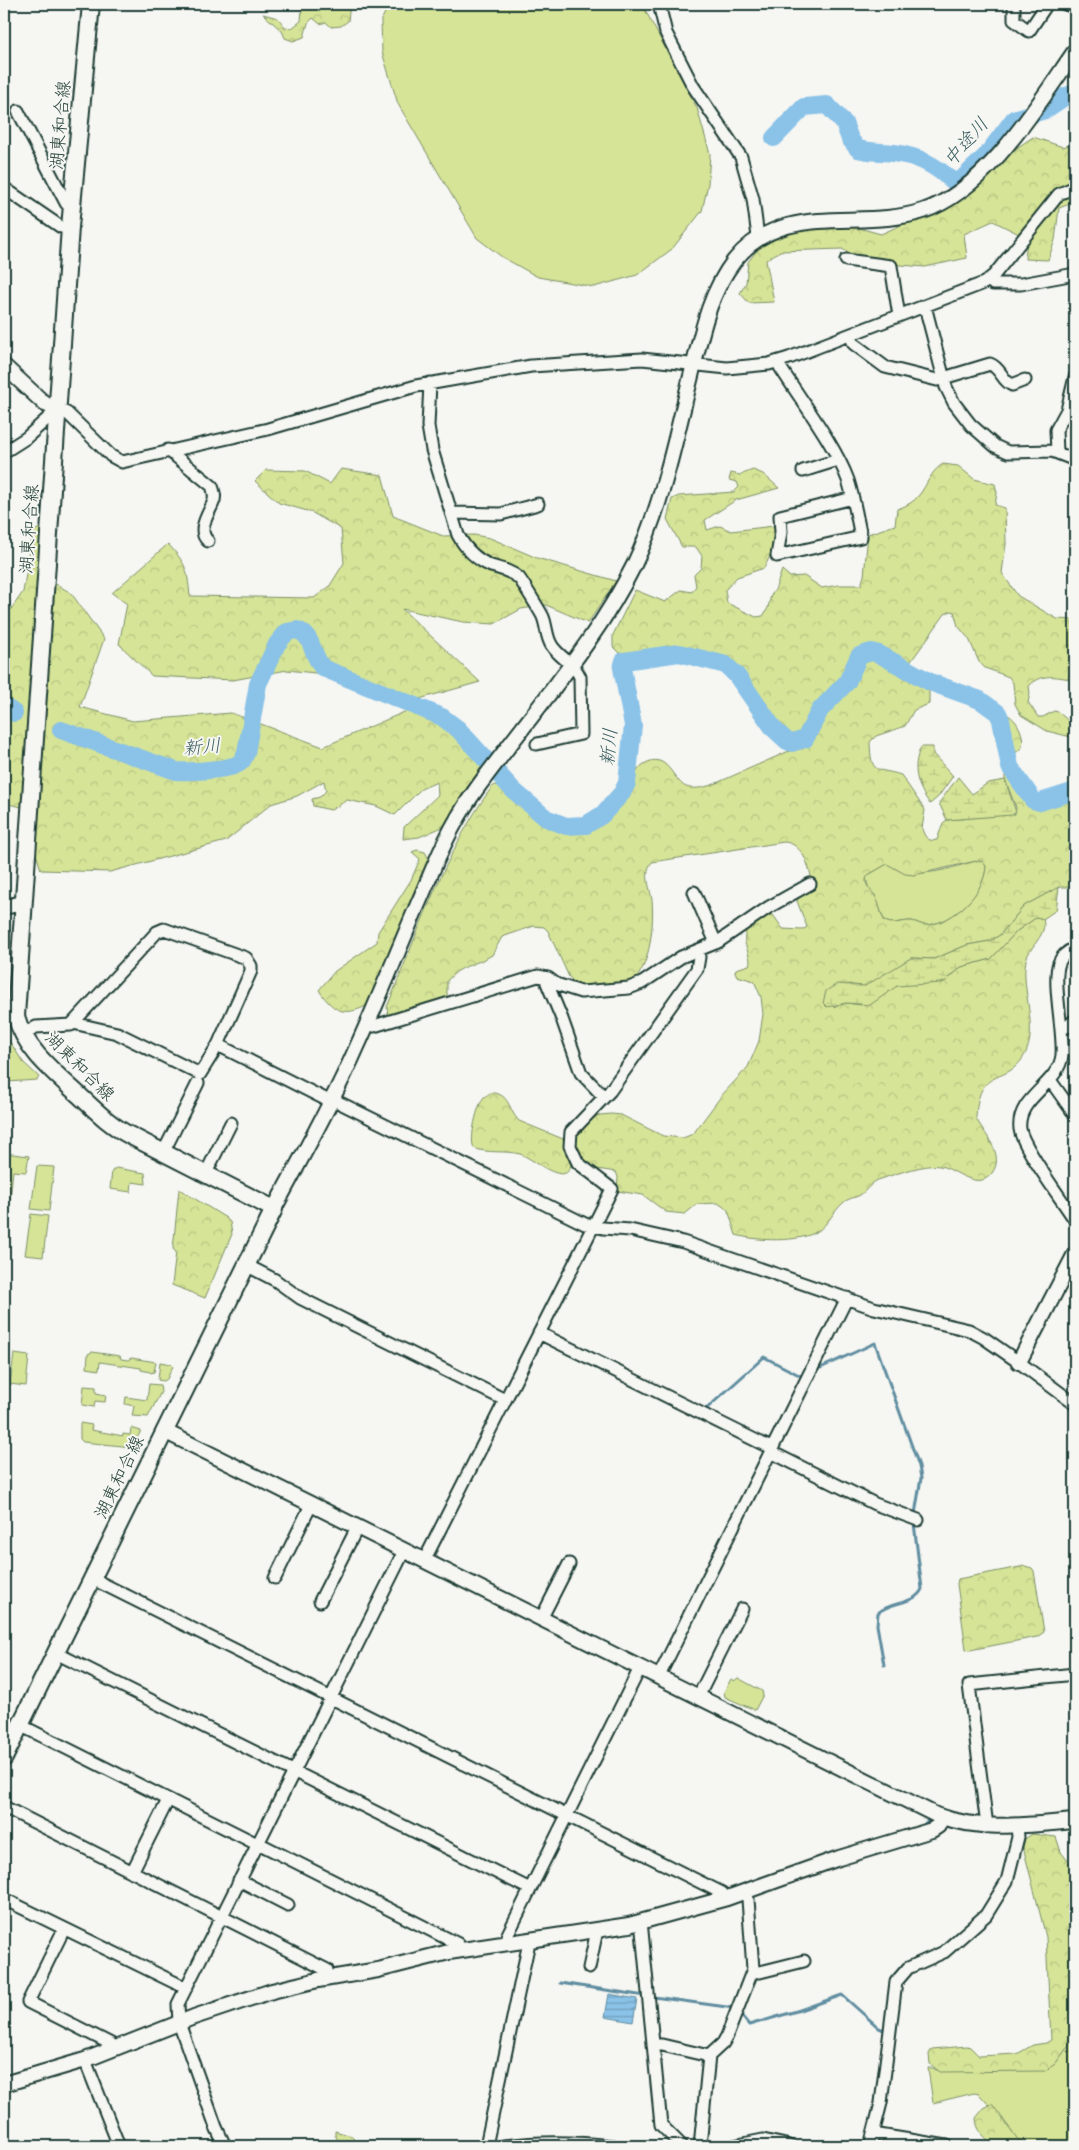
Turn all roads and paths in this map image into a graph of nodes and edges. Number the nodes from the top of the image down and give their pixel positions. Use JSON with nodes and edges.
{"nodes":[{"id":1,"x":91,"y":4,"type":"edge"},
{"id":2,"x":659,"y":4,"type":"edge"},
{"id":3,"x":1014,"y":4,"type":"edge"},
{"id":4,"x":1047,"y":4,"type":"edge"},
{"id":5,"x":1065,"y":4,"type":"edge"},
{"id":6,"x":1075,"y":7,"type":"edge"},
{"id":7,"x":1075,"y":51,"type":"edge"},
{"id":8,"x":18,"y":112,"type":"dead end"},
{"id":9,"x":1075,"y":187,"type":"edge"},
{"id":10,"x":4,"y":188,"type":"edge"},
{"id":11,"x":73,"y":210,"type":"junction"},
{"id":12,"x":70,"y":227,"type":"junction"},
{"id":13,"x":758,"y":233,"type":"junction"},
{"id":14,"x":846,"y":260,"type":"dead end"},
{"id":15,"x":1075,"y":274,"type":"edge"},
{"id":16,"x":989,"y":279,"type":"junction"},
{"id":17,"x":925,"y":306,"type":"junction"},
{"id":18,"x":899,"y":316,"type":"junction"},
{"id":19,"x":850,"y":334,"type":"junction"},
{"id":20,"x":779,"y":362,"type":"junction"},
{"id":21,"x":694,"y":365,"type":"junction"},
{"id":22,"x":4,"y":366,"type":"edge"},
{"id":23,"x":1075,"y":377,"type":"edge"},
{"id":24,"x":943,"y":378,"type":"junction"},
{"id":25,"x":1025,"y":380,"type":"dead end"},
{"id":26,"x":430,"y":383,"type":"junction"},
{"id":27,"x":58,"y":409,"type":"junction"},
{"id":28,"x":168,"y":450,"type":"junction"},
{"id":29,"x":4,"y":452,"type":"edge"},
{"id":30,"x":1057,"y":452,"type":"junction"},
{"id":31,"x":838,"y":460,"type":"junction"},
{"id":32,"x":1075,"y":460,"type":"edge"},
{"id":33,"x":803,"y":471,"type":"dead end"},
{"id":34,"x":853,"y":498,"type":"junction"},
{"id":35,"x":538,"y":504,"type":"dead end"},
{"id":36,"x":451,"y":513,"type":"junction"},
{"id":37,"x":208,"y":541,"type":"dead end"},
{"id":38,"x":570,"y":664,"type":"junction"},
{"id":39,"x":543,"y":746,"type":"dead end"},
{"id":40,"x":810,"y":884,"type":"dead end"},
{"id":41,"x":694,"y":892,"type":"dead end"},
{"id":42,"x":23,"y":903,"type":"junction"},
{"id":43,"x":4,"y":907,"type":"edge"},
{"id":44,"x":716,"y":943,"type":"junction"},
{"id":45,"x":1075,"y":948,"type":"edge"},
{"id":46,"x":697,"y":950,"type":"junction"},
{"id":47,"x":549,"y":979,"type":"junction"},
{"id":48,"x":1075,"y":1020,"type":"edge"},
{"id":49,"x":73,"y":1024,"type":"junction"},
{"id":50,"x":367,"y":1024,"type":"junction"},
{"id":51,"x":1061,"y":1027,"type":"junction"},
{"id":52,"x":23,"y":1034,"type":"junction"},
{"id":53,"x":218,"y":1045,"type":"junction"},
{"id":54,"x":1050,"y":1080,"type":"junction"},
{"id":55,"x":198,"y":1083,"type":"dead end"},
{"id":56,"x":604,"y":1097,"type":"junction"},
{"id":57,"x":331,"y":1101,"type":"junction"},
{"id":58,"x":1074,"y":1110,"type":"edge"},
{"id":59,"x":232,"y":1123,"type":"dead end"},
{"id":60,"x":163,"y":1153,"type":"junction"},
{"id":61,"x":205,"y":1175,"type":"junction"},
{"id":62,"x":274,"y":1208,"type":"junction"},
{"id":63,"x":1075,"y":1220,"type":"edge"},
{"id":64,"x":593,"y":1227,"type":"junction"},
{"id":65,"x":1075,"y":1254,"type":"edge"},
{"id":66,"x":246,"y":1265,"type":"junction"},
{"id":67,"x":847,"y":1298,"type":"junction"},
{"id":68,"x":539,"y":1332,"type":"junction"},
{"id":69,"x":1019,"y":1362,"type":"junction"},
{"id":70,"x":505,"y":1400,"type":"junction"},
{"id":71,"x":1075,"y":1404,"type":"edge"},
{"id":72,"x":164,"y":1431,"type":"junction"},
{"id":73,"x":772,"y":1450,"type":"junction"},
{"id":74,"x":311,"y":1505,"type":"junction"},
{"id":75,"x":918,"y":1520,"type":"dead end"},
{"id":76,"x":357,"y":1528,"type":"junction"},
{"id":77,"x":404,"y":1551,"type":"junction"},
{"id":78,"x":424,"y":1562,"type":"junction"},
{"id":79,"x":569,"y":1564,"type":"dead end"},
{"id":80,"x":91,"y":1578,"type":"junction"},
{"id":81,"x":274,"y":1578,"type":"dead end"},
{"id":82,"x":320,"y":1601,"type":"dead end"},
{"id":83,"x":742,"y":1609,"type":"dead end"},
{"id":84,"x":541,"y":1619,"type":"junction"},
{"id":85,"x":56,"y":1653,"type":"junction"},
{"id":86,"x":640,"y":1668,"type":"junction"},
{"id":87,"x":1075,"y":1674,"type":"edge"},
{"id":88,"x":658,"y":1678,"type":"junction"},
{"id":89,"x":698,"y":1697,"type":"junction"},
{"id":90,"x":330,"y":1698,"type":"junction"},
{"id":91,"x":20,"y":1725,"type":"junction"},
{"id":92,"x":4,"y":1758,"type":"edge"},
{"id":93,"x":294,"y":1770,"type":"junction"},
{"id":94,"x":168,"y":1800,"type":"junction"},
{"id":95,"x":4,"y":1807,"type":"edge"},
{"id":96,"x":566,"y":1816,"type":"junction"},
{"id":97,"x":942,"y":1817,"type":"junction"},
{"id":98,"x":1075,"y":1821,"type":"edge"},
{"id":99,"x":1017,"y":1826,"type":"junction"},
{"id":100,"x":985,"y":1827,"type":"junction"},
{"id":101,"x":258,"y":1844,"type":"junction"},
{"id":102,"x":132,"y":1872,"type":"junction"},
{"id":103,"x":239,"y":1880,"type":"junction"},
{"id":104,"x":530,"y":1889,"type":"junction"},
{"id":105,"x":745,"y":1892,"type":"junction"},
{"id":106,"x":4,"y":1899,"type":"edge"},
{"id":107,"x":724,"y":1900,"type":"junction"},
{"id":108,"x":288,"y":1905,"type":"dead end"},
{"id":109,"x":221,"y":1917,"type":"junction"},
{"id":110,"x":641,"y":1921,"type":"junction"},
{"id":111,"x":64,"y":1929,"type":"junction"},
{"id":112,"x":595,"y":1930,"type":"junction"},
{"id":113,"x":527,"y":1940,"type":"junction"},
{"id":114,"x":508,"y":1943,"type":"junction"},
{"id":115,"x":459,"y":1950,"type":"junction"},
{"id":116,"x":804,"y":1961,"type":"dead end"},
{"id":117,"x":589,"y":1968,"type":"dead end"},
{"id":118,"x":752,"y":1971,"type":"junction"},
{"id":119,"x":328,"y":1978,"type":"junction"},
{"id":120,"x":186,"y":1988,"type":"junction"},
{"id":121,"x":179,"y":2022,"type":"junction"},
{"id":122,"x":654,"y":2045,"type":"junction"},
{"id":123,"x":113,"y":2049,"type":"junction"},
{"id":124,"x":709,"y":2056,"type":"junction"},
{"id":125,"x":85,"y":2060,"type":"junction"},
{"id":126,"x":4,"y":2084,"type":"edge"},
{"id":127,"x":873,"y":2134,"type":"junction"},
{"id":128,"x":119,"y":2146,"type":"edge"},
{"id":129,"x":225,"y":2146,"type":"edge"},
{"id":130,"x":488,"y":2146,"type":"edge"},
{"id":131,"x":504,"y":2146,"type":"edge"},
{"id":132,"x":614,"y":2146,"type":"edge"},
{"id":133,"x":682,"y":2146,"type":"edge"},
{"id":134,"x":700,"y":2146,"type":"edge"},
{"id":135,"x":733,"y":2146,"type":"edge"},
{"id":136,"x":790,"y":2146,"type":"edge"},
{"id":137,"x":870,"y":2146,"type":"edge"},
{"id":138,"x":947,"y":2146,"type":"edge"}],
"edges":[{"from":1,"to":11,"type":"main road","name":"湖東和合線"},
{"from":2,"to":13,"type":"street"},
{"from":3,"to":4,"type":"street"},
{"from":5,"to":6,"type":"street"},
{"from":7,"to":13,"type":"street"},
{"from":8,"to":11,"type":"street"},
{"from":9,"to":16,"type":"street"},
{"from":10,"to":12,"type":"street"},
{"from":11,"to":12,"type":"main road","name":"湖東和合線"},
{"from":12,"to":27,"type":"main road","name":"湖東和合線"},
{"from":13,"to":21,"type":"street"},
{"from":14,"to":18,"type":"street"},
{"from":15,"to":16,"type":"street"},
{"from":16,"to":17,"type":"street"},
{"from":17,"to":18,"type":"street"},
{"from":17,"to":24,"type":"street"},
{"from":18,"to":19,"type":"street"},
{"from":19,"to":20,"type":"street"},
{"from":19,"to":24,"type":"street"},
{"from":20,"to":21,"type":"street"},
{"from":20,"to":31,"type":"street"},
{"from":21,"to":26,"type":"street"},
{"from":21,"to":38,"type":"street"},
{"from":22,"to":27,"type":"street"},
{"from":23,"to":30,"type":"street"},
{"from":24,"to":25,"type":"street"},
{"from":24,"to":30,"type":"street"},
{"from":26,"to":28,"type":"street"},
{"from":26,"to":36,"type":"street"},
{"from":27,"to":28,"type":"street"},
{"from":27,"to":29,"type":"street"},
{"from":27,"to":42,"type":"main road","name":"湖東和合線"},
{"from":28,"to":37,"type":"street"},
{"from":30,"to":32,"type":"street"},
{"from":31,"to":33,"type":"street"},
{"from":31,"to":34,"type":"street"},
{"from":34,"to":34,"type":"street"},
{"from":35,"to":36,"type":"street"},
{"from":36,"to":38,"type":"street"},
{"from":38,"to":39,"type":"street"},
{"from":38,"to":50,"type":"street"},
{"from":40,"to":44,"type":"street"},
{"from":41,"to":44,"type":"street"},
{"from":42,"to":43,"type":"street"},
{"from":42,"to":52,"type":"main road","name":"湖東和合線"},
{"from":44,"to":46,"type":"street"},
{"from":45,"to":51,"type":"street"},
{"from":46,"to":47,"type":"street"},
{"from":46,"to":56,"type":"street"},
{"from":47,"to":50,"type":"street"},
{"from":47,"to":56,"type":"street"},
{"from":48,"to":51,"type":"street"},
{"from":49,"to":52,"type":"street"},
{"from":49,"to":53,"type":"street"},
{"from":49,"to":53,"type":"street"},
{"from":50,"to":57,"type":"street"},
{"from":51,"to":54,"type":"street"},
{"from":52,"to":60,"type":"main road","name":"湖東和合線"},
{"from":53,"to":57,"type":"street"},
{"from":54,"to":58,"type":"street"},
{"from":54,"to":63,"type":"street"},
{"from":55,"to":60,"type":"street"},
{"from":56,"to":64,"type":"street"},
{"from":57,"to":62,"type":"street"},
{"from":57,"to":64,"type":"street"},
{"from":59,"to":61,"type":"street"},
{"from":60,"to":61,"type":"main road","name":"湖東和合線"},
{"from":61,"to":62,"type":"main road","name":"湖東和合線"},
{"from":62,"to":66,"type":"main road","name":"湖東和合線"},
{"from":64,"to":67,"type":"street"},
{"from":64,"to":68,"type":"street"},
{"from":65,"to":69,"type":"street"},
{"from":66,"to":70,"type":"street"},
{"from":66,"to":72,"type":"main road","name":"湖東和合線"},
{"from":67,"to":69,"type":"street"},
{"from":67,"to":73,"type":"street"},
{"from":68,"to":70,"type":"street"},
{"from":68,"to":73,"type":"street"},
{"from":69,"to":71,"type":"street"},
{"from":70,"to":78,"type":"street"},
{"from":72,"to":74,"type":"street"},
{"from":72,"to":80,"type":"main road","name":"湖東和合線"},
{"from":73,"to":75,"type":"street"},
{"from":73,"to":88,"type":"street"},
{"from":74,"to":76,"type":"street"},
{"from":74,"to":81,"type":"street"},
{"from":76,"to":77,"type":"street"},
{"from":76,"to":82,"type":"street"},
{"from":77,"to":78,"type":"street"},
{"from":77,"to":90,"type":"street"},
{"from":78,"to":84,"type":"street"},
{"from":79,"to":84,"type":"street"},
{"from":80,"to":85,"type":"main road","name":"湖東和合線"},
{"from":80,"to":90,"type":"street"},
{"from":83,"to":89,"type":"street"},
{"from":84,"to":86,"type":"street"},
{"from":85,"to":91,"type":"main road","name":"湖東和合線"},
{"from":85,"to":93,"type":"street"},
{"from":86,"to":88,"type":"street"},
{"from":86,"to":96,"type":"street"},
{"from":87,"to":100,"type":"street"},
{"from":88,"to":89,"type":"street"},
{"from":89,"to":97,"type":"street"},
{"from":90,"to":93,"type":"street"},
{"from":90,"to":96,"type":"street"},
{"from":91,"to":92,"type":"main road","name":"湖東和合線"},
{"from":91,"to":94,"type":"street"},
{"from":93,"to":101,"type":"street"},
{"from":93,"to":104,"type":"street"},
{"from":94,"to":101,"type":"street"},
{"from":94,"to":102,"type":"street"},
{"from":95,"to":102,"type":"street"},
{"from":96,"to":104,"type":"street"},
{"from":96,"to":107,"type":"street"},
{"from":97,"to":100,"type":"street"},
{"from":97,"to":105,"type":"street"},
{"from":98,"to":99,"type":"street"},
{"from":99,"to":100,"type":"street"},
{"from":99,"to":127,"type":"street"},
{"from":101,"to":103,"type":"street"},
{"from":101,"to":115,"type":"street"},
{"from":102,"to":109,"type":"street"},
{"from":103,"to":108,"type":"street"},
{"from":103,"to":109,"type":"street"},
{"from":104,"to":114,"type":"street"},
{"from":105,"to":107,"type":"street"},
{"from":105,"to":118,"type":"street"},
{"from":106,"to":111,"type":"street"},
{"from":107,"to":110,"type":"street"},
{"from":109,"to":119,"type":"street"},
{"from":109,"to":120,"type":"street"},
{"from":110,"to":112,"type":"street"},
{"from":110,"to":122,"type":"street"},
{"from":111,"to":120,"type":"street"},
{"from":111,"to":123,"type":"street"},
{"from":112,"to":113,"type":"street"},
{"from":112,"to":117,"type":"street"},
{"from":113,"to":114,"type":"street"},
{"from":113,"to":130,"type":"street"},
{"from":114,"to":115,"type":"street"},
{"from":115,"to":119,"type":"street"},
{"from":116,"to":118,"type":"street"},
{"from":118,"to":124,"type":"street"},
{"from":119,"to":121,"type":"street"},
{"from":120,"to":121,"type":"street"},
{"from":121,"to":123,"type":"street"},
{"from":121,"to":129,"type":"street"},
{"from":122,"to":124,"type":"street"},
{"from":122,"to":133,"type":"street"},
{"from":123,"to":125,"type":"street"},
{"from":124,"to":134,"type":"street"},
{"from":125,"to":126,"type":"street"},
{"from":125,"to":128,"type":"street"},
{"from":127,"to":137,"type":"street"},
{"from":127,"to":138,"type":"street"},
{"from":131,"to":132,"type":"street"},
{"from":135,"to":136,"type":"street"}]}
